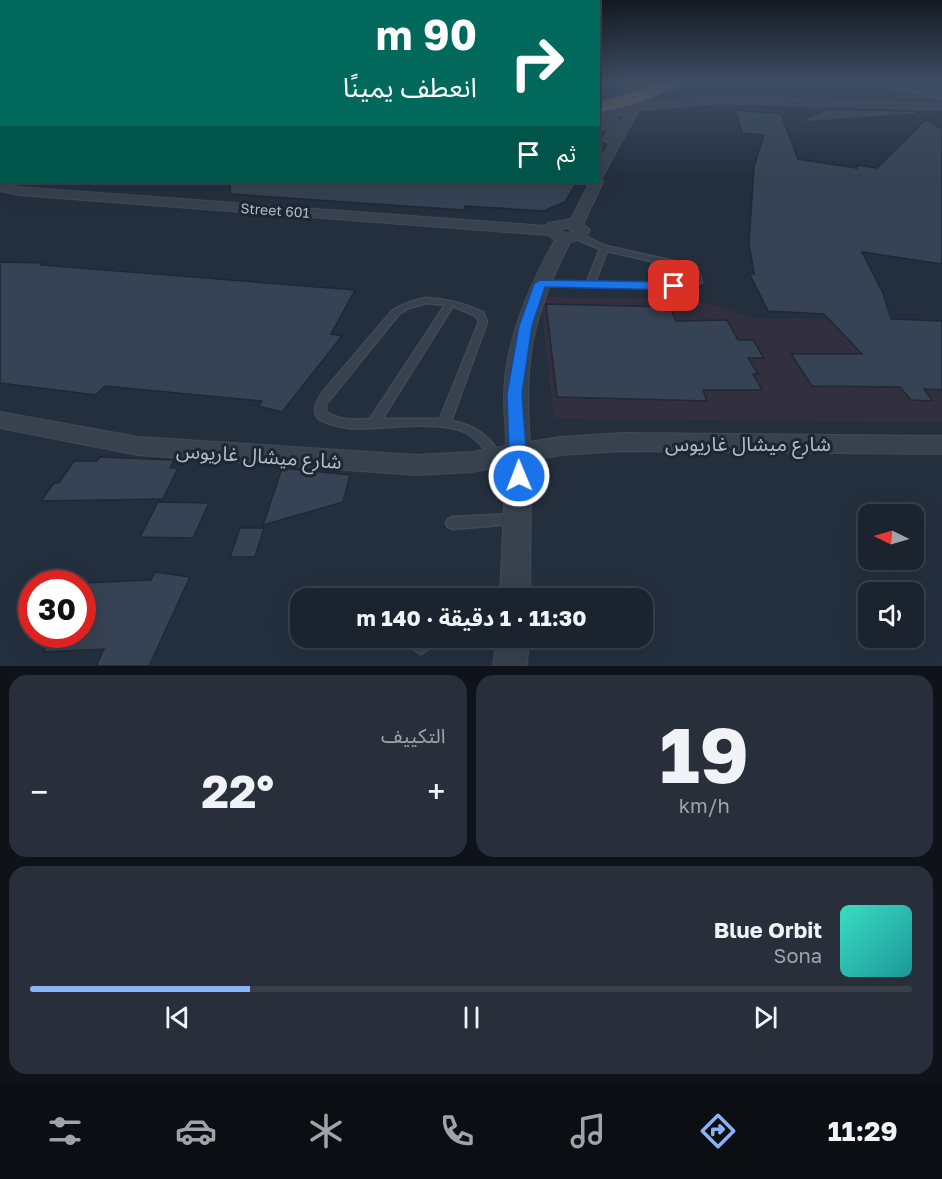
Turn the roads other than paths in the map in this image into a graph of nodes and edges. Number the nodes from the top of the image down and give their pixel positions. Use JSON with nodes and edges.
{"nodes":[{"id":1,"x":614,"y":115,"type":"edge"},
{"id":2,"x":615,"y":115,"type":"edge"},
{"id":3,"x":600,"y":155,"type":"edge"},
{"id":4,"x":600,"y":169,"type":"edge"},
{"id":5,"x":24,"y":183,"type":"edge"},
{"id":6,"x":586,"y":183,"type":"edge"},
{"id":7,"x":595,"y":183,"type":"edge"},
{"id":8,"x":0,"y":187,"type":"edge"},
{"id":9,"x":564,"y":229,"type":"junction"},
{"id":10,"x":603,"y":248,"type":"junction"},
{"id":11,"x":540,"y":284,"type":"junction"},
{"id":12,"x":590,"y":284,"type":"junction"},
{"id":13,"x":450,"y":304,"type":"junction"},
{"id":14,"x":0,"y":420,"type":"edge"},
{"id":15,"x":373,"y":424,"type":"junction"},
{"id":16,"x":444,"y":424,"type":"junction"},
{"id":17,"x":942,"y":445,"type":"edge"},
{"id":18,"x":508,"y":456,"type":"junction"},
{"id":19,"x":519,"y":519,"type":"junction"},
{"id":20,"x":452,"y":523,"type":"dead end"},
{"id":21,"x":516,"y":588,"type":"edge"},
{"id":22,"x":512,"y":648,"type":"edge"},
{"id":23,"x":510,"y":666,"type":"edge"}],
"edges":[{"from":1,"to":4,"type":"street"},
{"from":2,"to":3,"type":"street"},
{"from":5,"to":9,"type":"street","name":"Street 601"},
{"from":6,"to":9,"type":"street"},
{"from":7,"to":9,"type":"street"},
{"from":8,"to":9,"type":"street","name":"Street 601"},
{"from":9,"to":10,"type":"lane"},
{"from":9,"to":11,"type":"street"},
{"from":10,"to":12,"type":"lane"},
{"from":10,"to":12,"type":"lane"},
{"from":11,"to":12,"type":"lane"},
{"from":11,"to":18,"type":"street"},
{"from":13,"to":15,"type":"lane"},
{"from":13,"to":15,"type":"lane"},
{"from":13,"to":16,"type":"lane"},
{"from":14,"to":18,"type":"street","name":"شارع ميشال غاريوس"},
{"from":15,"to":16,"type":"lane"},
{"from":16,"to":18,"type":"lane"},
{"from":17,"to":18,"type":"street","name":"شارع ميشال غاريوس"},
{"from":18,"to":19,"type":"street"},
{"from":19,"to":20,"type":"lane"},
{"from":19,"to":21,"type":"street"},
{"from":22,"to":23,"type":"street"}]}
